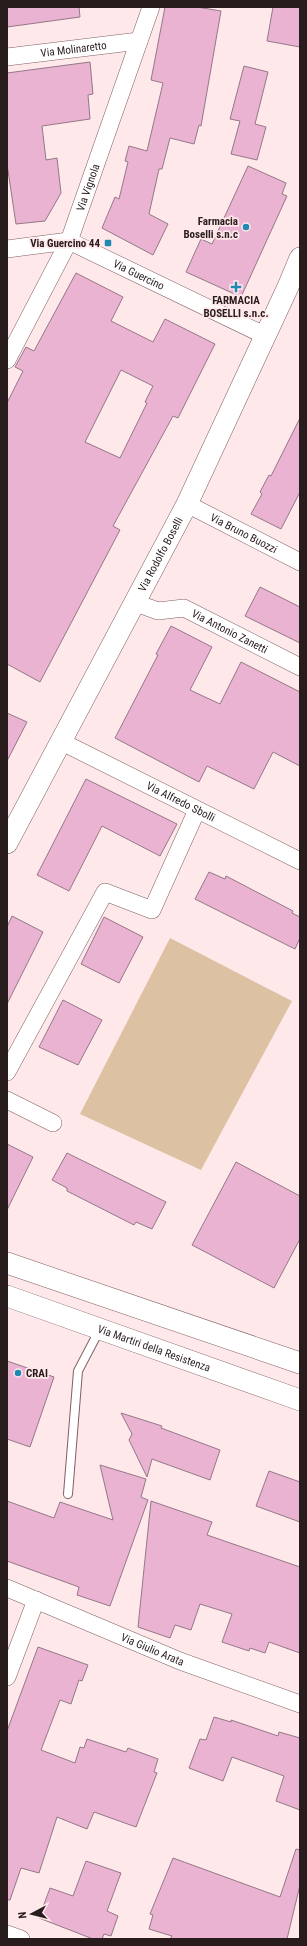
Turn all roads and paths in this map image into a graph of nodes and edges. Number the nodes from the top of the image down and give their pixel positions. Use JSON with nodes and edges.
{"nodes":[{"id":1,"x":151,"y":7,"type":"edge"},
{"id":2,"x":139,"y":42,"type":"junction"},
{"id":3,"x":7,"y":58,"type":"edge"},
{"id":4,"x":69,"y":241,"type":"junction"},
{"id":5,"x":7,"y":249,"type":"edge"},
{"id":6,"x":300,"y":258,"type":"edge"},
{"id":7,"x":266,"y":336,"type":"junction"},
{"id":8,"x":7,"y":360,"type":"edge"},
{"id":9,"x":187,"y":504,"type":"junction"},
{"id":10,"x":300,"y":562,"type":"edge"},
{"id":11,"x":136,"y":602,"type":"junction"},
{"id":12,"x":300,"y":667,"type":"edge"},
{"id":13,"x":62,"y":742,"type":"junction"},
{"id":14,"x":198,"y":810,"type":"junction"},
{"id":15,"x":7,"y":843,"type":"edge"},
{"id":16,"x":300,"y":861,"type":"edge"},
{"id":17,"x":7,"y":1072,"type":"edge"},
{"id":18,"x":7,"y":1100,"type":"edge"},
{"id":19,"x":53,"y":1123,"type":"dead end"},
{"id":20,"x":7,"y":1263,"type":"edge"},
{"id":21,"x":7,"y":1296,"type":"edge"},
{"id":22,"x":180,"y":1322,"type":"junction"},
{"id":23,"x":100,"y":1329,"type":"junction"},
{"id":24,"x":169,"y":1354,"type":"junction"},
{"id":25,"x":300,"y":1363,"type":"edge"},
{"id":26,"x":300,"y":1400,"type":"edge"},
{"id":27,"x":68,"y":1494,"type":"dead end"},
{"id":28,"x":7,"y":1588,"type":"edge"},
{"id":29,"x":36,"y":1600,"type":"junction"},
{"id":30,"x":7,"y":1677,"type":"edge"},
{"id":31,"x":300,"y":1704,"type":"edge"},
{"id":32,"x":7,"y":1934,"type":"edge"},
{"id":33,"x":21,"y":1939,"type":"edge"}],
"edges":[{"from":1,"to":2,"type":"street","name":"Via Vignola"},
{"from":2,"to":3,"type":"street","name":"Via Molinaretto"},
{"from":2,"to":4,"type":"street","name":"Via Vignola"},
{"from":4,"to":5,"type":"street"},
{"from":4,"to":7,"type":"street","name":"Via Guercino"},
{"from":4,"to":8,"type":"street","name":"Via Vignola"},
{"from":6,"to":7,"type":"street","name":"Via Rodolfo Boselli"},
{"from":7,"to":9,"type":"street","name":"Via Rodolfo Boselli"},
{"from":9,"to":10,"type":"street","name":"Via Bruno Buozzi"},
{"from":9,"to":11,"type":"street","name":"Via Rodolfo Boselli"},
{"from":11,"to":12,"type":"street","name":"Via Antonio Zanetti"},
{"from":11,"to":13,"type":"street","name":"Via Rodolfo Boselli"},
{"from":13,"to":14,"type":"street","name":"Via Alfredo Sbolli"},
{"from":13,"to":15,"type":"street","name":"Via Rodolfo Boselli"},
{"from":14,"to":16,"type":"street","name":"Via Alfredo Sbolli"},
{"from":14,"to":17,"type":"street"},
{"from":18,"to":19,"type":"street"},
{"from":20,"to":22,"type":"street"},
{"from":21,"to":23,"type":"street","name":"Via Martiri della Resistenza"},
{"from":22,"to":24,"type":"street"},
{"from":22,"to":25,"type":"street"},
{"from":23,"to":24,"type":"street","name":"Via Martiri della Resistenza"},
{"from":23,"to":27,"type":"lane"},
{"from":24,"to":26,"type":"street","name":"Via Martiri della Resistenza"},
{"from":28,"to":29,"type":"street","name":"Via Giulio Arata"},
{"from":29,"to":30,"type":"street"},
{"from":29,"to":31,"type":"street","name":"Via Giulio Arata"},
{"from":32,"to":33,"type":"street"}]}
